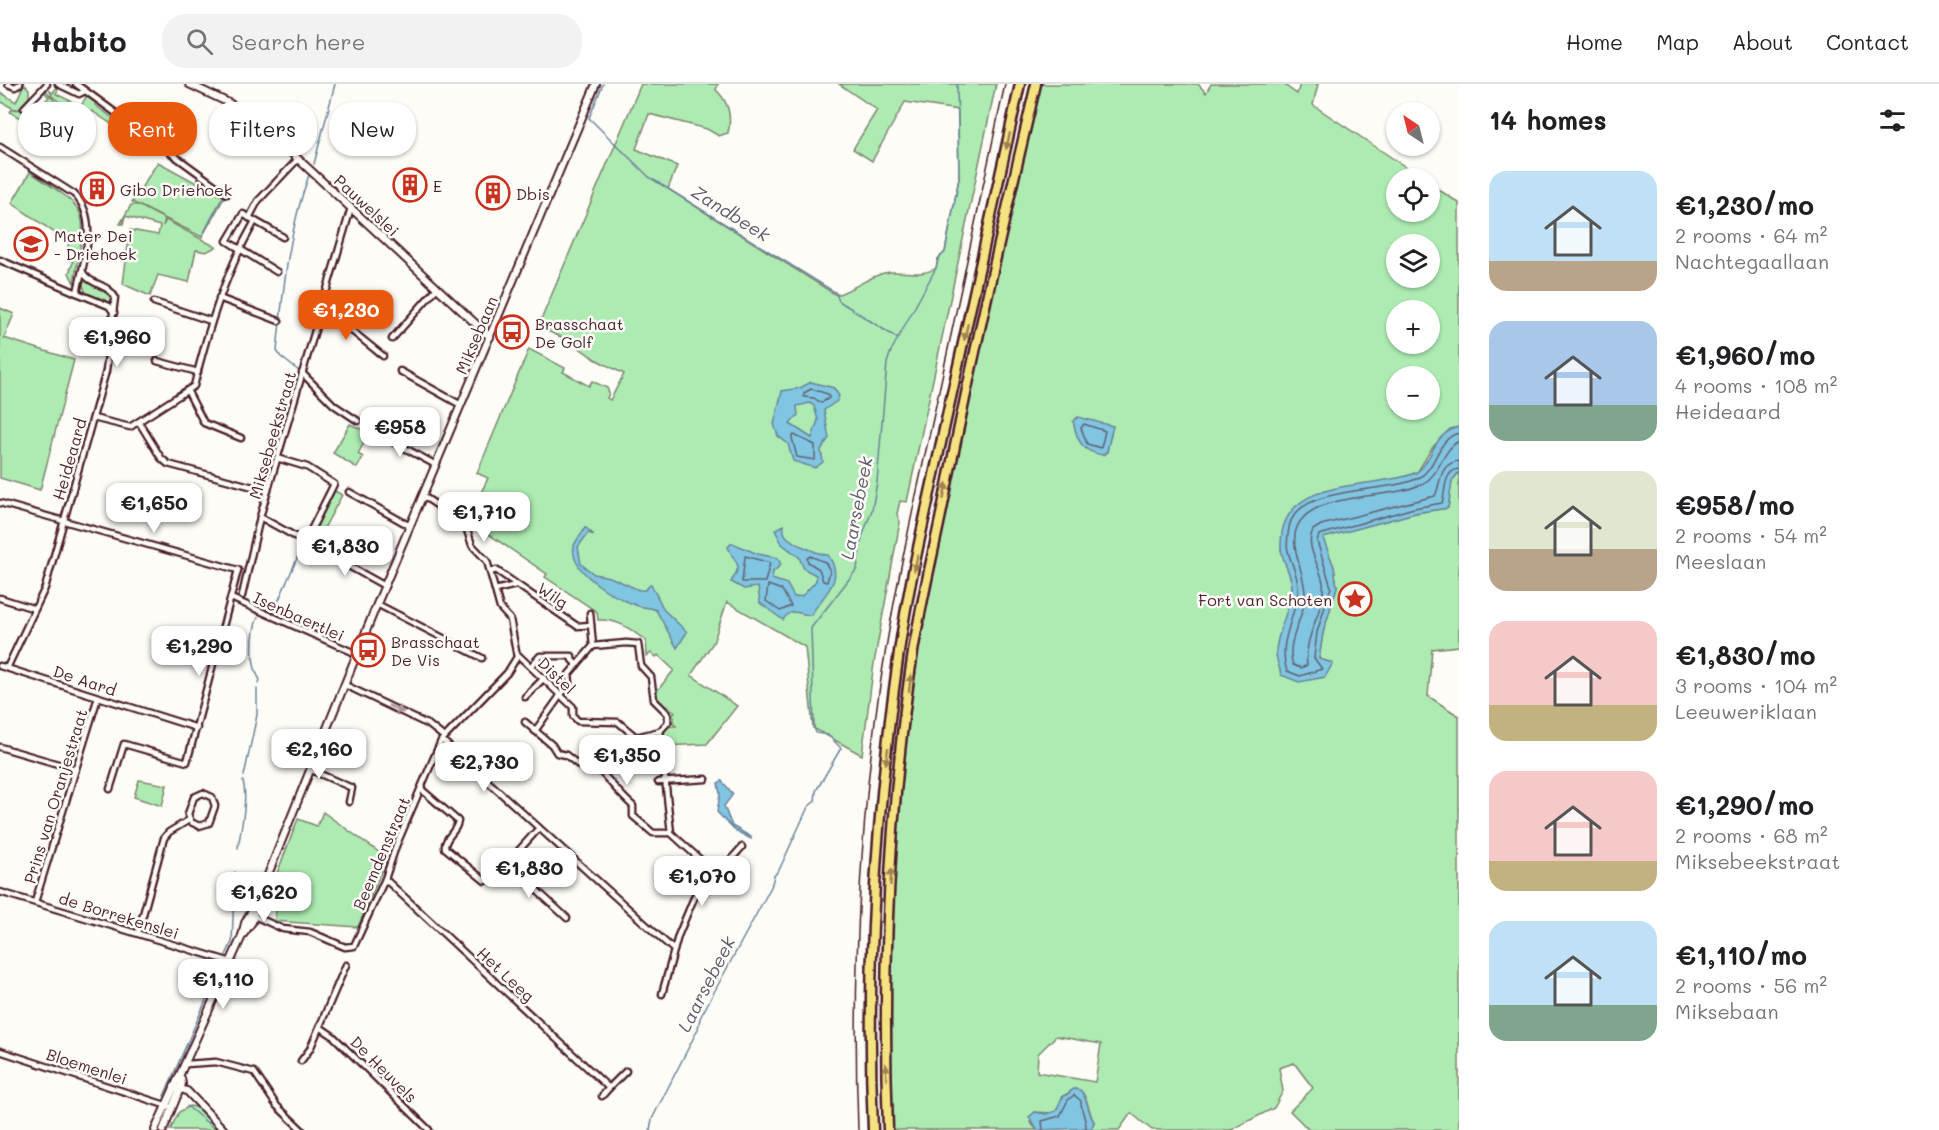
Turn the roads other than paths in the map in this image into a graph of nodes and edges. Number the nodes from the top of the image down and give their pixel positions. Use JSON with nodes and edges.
{"nodes":[{"id":1,"x":8,"y":84,"type":"edge"},
{"id":2,"x":20,"y":84,"type":"edge"},
{"id":3,"x":47,"y":84,"type":"edge"},
{"id":4,"x":58,"y":84,"type":"edge"},
{"id":5,"x":76,"y":84,"type":"edge"},
{"id":6,"x":189,"y":84,"type":"edge"},
{"id":7,"x":596,"y":84,"type":"edge"},
{"id":8,"x":1020,"y":84,"type":"edge"},
{"id":9,"x":1036,"y":84,"type":"edge"},
{"id":10,"x":85,"y":91,"type":"junction"},
{"id":11,"x":30,"y":102,"type":"edge"},
{"id":12,"x":0,"y":147,"type":"edge"},
{"id":13,"x":297,"y":159,"type":"junction"},
{"id":14,"x":227,"y":194,"type":"dead end"},
{"id":15,"x":351,"y":208,"type":"junction"},
{"id":16,"x":249,"y":218,"type":"junction"},
{"id":17,"x":255,"y":221,"type":"junction"},
{"id":18,"x":283,"y":237,"type":"dead end"},
{"id":19,"x":239,"y":249,"type":"junction"},
{"id":20,"x":0,"y":260,"type":"edge"},
{"id":21,"x":82,"y":270,"type":"junction"},
{"id":22,"x":277,"y":272,"type":"dead end"},
{"id":23,"x":437,"y":288,"type":"junction"},
{"id":24,"x":77,"y":292,"type":"junction"},
{"id":25,"x":219,"y":298,"type":"junction"},
{"id":26,"x":154,"y":302,"type":"dead end"},
{"id":27,"x":320,"y":312,"type":"junction"},
{"id":28,"x":114,"y":313,"type":"junction"},
{"id":29,"x":211,"y":321,"type":"junction"},
{"id":30,"x":279,"y":321,"type":"dead end"},
{"id":31,"x":490,"y":337,"type":"junction"},
{"id":32,"x":393,"y":339,"type":"dead end"},
{"id":33,"x":382,"y":356,"type":"dead end"},
{"id":34,"x":157,"y":361,"type":"dead end"},
{"id":35,"x":400,"y":371,"type":"dead end"},
{"id":36,"x":198,"y":372,"type":"junction"},
{"id":37,"x":302,"y":373,"type":"junction"},
{"id":38,"x":188,"y":392,"type":"junction"},
{"id":39,"x":461,"y":405,"type":"junction"},
{"id":40,"x":93,"y":418,"type":"junction"},
{"id":41,"x":358,"y":421,"type":"dead end"},
{"id":42,"x":139,"y":422,"type":"junction"},
{"id":43,"x":375,"y":432,"type":"dead end"},
{"id":44,"x":241,"y":438,"type":"dead end"},
{"id":45,"x":277,"y":458,"type":"junction"},
{"id":46,"x":436,"y":465,"type":"junction"},
{"id":47,"x":268,"y":491,"type":"junction"},
{"id":48,"x":349,"y":492,"type":"dead end"},
{"id":49,"x":423,"y":496,"type":"junction"},
{"id":50,"x":0,"y":503,"type":"edge"},
{"id":51,"x":260,"y":518,"type":"junction"},
{"id":52,"x":64,"y":521,"type":"junction"},
{"id":53,"x":410,"y":526,"type":"junction"},
{"id":54,"x":304,"y":542,"type":"junction"},
{"id":55,"x":247,"y":566,"type":"junction"},
{"id":56,"x":238,"y":570,"type":"junction"},
{"id":57,"x":493,"y":571,"type":"junction"},
{"id":58,"x":516,"y":585,"type":"junction"},
{"id":59,"x":385,"y":586,"type":"junction"},
{"id":60,"x":495,"y":590,"type":"junction"},
{"id":61,"x":242,"y":596,"type":"dead end"},
{"id":62,"x":0,"y":598,"type":"edge"},
{"id":63,"x":231,"y":598,"type":"junction"},
{"id":64,"x":377,"y":604,"type":"junction"},
{"id":65,"x":35,"y":609,"type":"junction"},
{"id":66,"x":590,"y":613,"type":"dead end"},
{"id":67,"x":591,"y":625,"type":"junction"},
{"id":68,"x":593,"y":646,"type":"junction"},
{"id":69,"x":517,"y":653,"type":"junction"},
{"id":70,"x":357,"y":654,"type":"junction"},
{"id":71,"x":482,"y":658,"type":"dead end"},
{"id":72,"x":577,"y":665,"type":"junction"},
{"id":73,"x":0,"y":666,"type":"edge"},
{"id":74,"x":531,"y":666,"type":"junction"},
{"id":75,"x":7,"y":668,"type":"junction"},
{"id":76,"x":544,"y":678,"type":"junction"},
{"id":77,"x":345,"y":685,"type":"junction"},
{"id":78,"x":561,"y":694,"type":"junction"},
{"id":79,"x":98,"y":697,"type":"junction"},
{"id":80,"x":525,"y":697,"type":"dead end"},
{"id":81,"x":525,"y":722,"type":"dead end"},
{"id":82,"x":197,"y":728,"type":"junction"},
{"id":83,"x":535,"y":731,"type":"junction"},
{"id":84,"x":660,"y":731,"type":"junction"},
{"id":85,"x":443,"y":738,"type":"junction"},
{"id":86,"x":0,"y":747,"type":"edge"},
{"id":87,"x":75,"y":769,"type":"junction"},
{"id":88,"x":311,"y":770,"type":"junction"},
{"id":89,"x":706,"y":779,"type":"dead end"},
{"id":90,"x":658,"y":782,"type":"dead end"},
{"id":91,"x":667,"y":782,"type":"junction"},
{"id":92,"x":110,"y":789,"type":"dead end"},
{"id":93,"x":421,"y":789,"type":"junction"},
{"id":94,"x":349,"y":802,"type":"dead end"},
{"id":95,"x":189,"y":820,"type":"junction"},
{"id":96,"x":539,"y":828,"type":"junction"},
{"id":97,"x":671,"y":832,"type":"junction"},
{"id":98,"x":742,"y":847,"type":"dead end"},
{"id":99,"x":507,"y":863,"type":"junction"},
{"id":100,"x":706,"y":869,"type":"junction"},
{"id":101,"x":385,"y":879,"type":"junction"},
{"id":102,"x":0,"y":892,"type":"edge"},
{"id":103,"x":35,"y":902,"type":"junction"},
{"id":104,"x":252,"y":915,"type":"junction"},
{"id":105,"x":567,"y":918,"type":"dead end"},
{"id":106,"x":138,"y":933,"type":"junction"},
{"id":107,"x":674,"y":951,"type":"junction"},
{"id":108,"x":231,"y":962,"type":"junction"},
{"id":109,"x":346,"y":965,"type":"dead end"},
{"id":110,"x":662,"y":994,"type":"dead end"},
{"id":111,"x":320,"y":1028,"type":"junction"},
{"id":112,"x":0,"y":1051,"type":"edge"},
{"id":113,"x":301,"y":1061,"type":"dead end"},
{"id":114,"x":186,"y":1064,"type":"junction"},
{"id":115,"x":626,"y":1071,"type":"dead end"},
{"id":116,"x":609,"y":1088,"type":"junction"},
{"id":117,"x":176,"y":1090,"type":"junction"},
{"id":118,"x":602,"y":1096,"type":"dead end"},
{"id":119,"x":166,"y":1103,"type":"junction"},
{"id":120,"x":170,"y":1112,"type":"junction"},
{"id":121,"x":155,"y":1130,"type":"edge"},
{"id":122,"x":163,"y":1130,"type":"edge"},
{"id":123,"x":224,"y":1130,"type":"edge"},
{"id":124,"x":302,"y":1130,"type":"edge"},
{"id":125,"x":429,"y":1130,"type":"edge"},
{"id":126,"x":873,"y":1130,"type":"edge"},
{"id":127,"x":888,"y":1130,"type":"edge"}],
"edges":[{"from":1,"to":2,"type":"street"},
{"from":3,"to":11,"type":"street"},
{"from":4,"to":10,"type":"street"},
{"from":5,"to":10,"type":"street"},
{"from":6,"to":13,"type":"street","name":"Pauwelslei"},
{"from":7,"to":31,"type":"street","name":"Miksebaan"},
{"from":8,"to":126,"type":"highway","one_way":true},
{"from":127,"to":9,"type":"highway","one_way":true},
{"from":10,"to":14,"type":"street"},
{"from":12,"to":21,"type":"street"},
{"from":13,"to":15,"type":"street","name":"Pauwelslei"},
{"from":13,"to":16,"type":"street"},
{"from":15,"to":23,"type":"street","name":"Pauwelslei"},
{"from":15,"to":27,"type":"street","name":"Miksebeekstraat"},
{"from":16,"to":17,"type":"street"},
{"from":16,"to":19,"type":"street"},
{"from":17,"to":18,"type":"street"},
{"from":17,"to":19,"type":"street"},
{"from":19,"to":22,"type":"street"},
{"from":19,"to":25,"type":"street"},
{"from":20,"to":24,"type":"street"},
{"from":21,"to":24,"type":"street"},
{"from":21,"to":28,"type":"street"},
{"from":23,"to":31,"type":"street","name":"Pauwelslei"},
{"from":23,"to":32,"type":"street"},
{"from":24,"to":28,"type":"street"},
{"from":25,"to":29,"type":"street"},
{"from":25,"to":30,"type":"street"},
{"from":26,"to":29,"type":"street"},
{"from":27,"to":33,"type":"street"},
{"from":27,"to":37,"type":"street","name":"Miksebeekstraat"},
{"from":28,"to":40,"type":"street","name":"Heideaard"},
{"from":29,"to":36,"type":"street"},
{"from":31,"to":39,"type":"street","name":"Miksebaan"},
{"from":34,"to":36,"type":"street"},
{"from":35,"to":39,"type":"street"},
{"from":36,"to":38,"type":"street"},
{"from":37,"to":41,"type":"street"},
{"from":37,"to":45,"type":"street","name":"Miksebeekstraat"},
{"from":38,"to":42,"type":"street"},
{"from":38,"to":44,"type":"street"},
{"from":39,"to":46,"type":"street","name":"Miksebaan"},
{"from":40,"to":42,"type":"street"},
{"from":40,"to":52,"type":"street","name":"Heideaard"},
{"from":42,"to":47,"type":"street"},
{"from":43,"to":46,"type":"street"},
{"from":45,"to":47,"type":"street","name":"Miksebeekstraat"},
{"from":45,"to":54,"type":"street"},
{"from":46,"to":49,"type":"street","name":"Miksebaan"},
{"from":47,"to":51,"type":"street","name":"Miksebeekstraat"},
{"from":48,"to":53,"type":"street"},
{"from":49,"to":53,"type":"street","name":"Miksebaan"},
{"from":49,"to":57,"type":"street"},
{"from":50,"to":52,"type":"street"},
{"from":51,"to":54,"type":"street"},
{"from":51,"to":55,"type":"street","name":"Miksebeekstraat"},
{"from":52,"to":56,"type":"street"},
{"from":52,"to":65,"type":"street","name":"Heideaard"},
{"from":53,"to":59,"type":"street","name":"Miksebaan"},
{"from":54,"to":59,"type":"street"},
{"from":55,"to":56,"type":"street"},
{"from":55,"to":61,"type":"street","name":"Miksebeekstraat"},
{"from":56,"to":63,"type":"street"},
{"from":57,"to":58,"type":"street","name":"Wilg"},
{"from":57,"to":60,"type":"street"},
{"from":58,"to":60,"type":"street","name":"Wilg"},
{"from":58,"to":67,"type":"street","name":"Wilg"},
{"from":59,"to":64,"type":"street","name":"Miksebaan"},
{"from":60,"to":69,"type":"street"},
{"from":62,"to":65,"type":"street"},
{"from":63,"to":70,"type":"street","name":"Isenbaertlei"},
{"from":63,"to":82,"type":"street"},
{"from":64,"to":70,"type":"street","name":"Miksebaan"},
{"from":64,"to":71,"type":"street"},
{"from":65,"to":75,"type":"street","name":"Heideaard"},
{"from":66,"to":67,"type":"street"},
{"from":67,"to":68,"type":"street"},
{"from":68,"to":72,"type":"street"},
{"from":68,"to":84,"type":"street"},
{"from":69,"to":74,"type":"street","name":"Distel"},
{"from":69,"to":85,"type":"street"},
{"from":70,"to":77,"type":"street","name":"Miksebaan"},
{"from":72,"to":74,"type":"street"},
{"from":72,"to":78,"type":"street"},
{"from":73,"to":75,"type":"street","name":"De Aard"},
{"from":74,"to":76,"type":"street","name":"Distel"},
{"from":75,"to":79,"type":"street","name":"De Aard"},
{"from":76,"to":78,"type":"street","name":"Distel"},
{"from":76,"to":80,"type":"street"},
{"from":77,"to":85,"type":"street","one_way":true},
{"from":77,"to":88,"type":"street","name":"Miksebaan"},
{"from":78,"to":83,"type":"street"},
{"from":78,"to":84,"type":"street","name":"Distel"},
{"from":79,"to":82,"type":"street","name":"De Aard"},
{"from":79,"to":87,"type":"street","name":"Prins van Oranjestraat"},
{"from":81,"to":83,"type":"street"},
{"from":82,"to":92,"type":"street"},
{"from":83,"to":97,"type":"street"},
{"from":84,"to":91,"type":"street"},
{"from":85,"to":93,"type":"street","name":"Beemdenstraat"},
{"from":85,"to":96,"type":"street"},
{"from":86,"to":87,"type":"street"},
{"from":87,"to":103,"type":"street","name":"Prins van Oranjestraat"},
{"from":88,"to":94,"type":"street"},
{"from":88,"to":104,"type":"street","name":"Miksebaan"},
{"from":89,"to":91,"type":"street"},
{"from":90,"to":91,"type":"street"},
{"from":91,"to":97,"type":"street"},
{"from":93,"to":99,"type":"street"},
{"from":93,"to":101,"type":"street","name":"Beemdenstraat"},
{"from":95,"to":95,"type":"street"},
{"from":95,"to":106,"type":"street"},
{"from":96,"to":99,"type":"street"},
{"from":96,"to":107,"type":"street"},
{"from":97,"to":100,"type":"street"},
{"from":98,"to":100,"type":"street"},
{"from":99,"to":105,"type":"street"},
{"from":100,"to":107,"type":"street"},
{"from":101,"to":104,"type":"street","name":"Beemdenstraat"},
{"from":101,"to":116,"type":"street","name":"Het Leeg"},
{"from":102,"to":103,"type":"street","name":"de Borrekenslei"},
{"from":103,"to":106,"type":"street","name":"de Borrekenslei"},
{"from":104,"to":108,"type":"street","name":"Miksebaan"},
{"from":106,"to":108,"type":"street","name":"de Borrekenslei"},
{"from":107,"to":110,"type":"street"},
{"from":108,"to":114,"type":"street","name":"Miksebaan"},
{"from":109,"to":111,"type":"street"},
{"from":111,"to":113,"type":"street"},
{"from":111,"to":125,"type":"street","name":"De Heuvels"},
{"from":112,"to":119,"type":"street","name":"Bloemenlei"},
{"from":114,"to":117,"type":"street","name":"Miksebaan"},
{"from":114,"to":124,"type":"street"},
{"from":115,"to":116,"type":"street"},
{"from":116,"to":118,"type":"street"},
{"from":117,"to":119,"type":"street","name":"Miksebaan"},
{"from":117,"to":120,"type":"street","name":"Miksebaan"},
{"from":117,"to":123,"type":"street"},
{"from":119,"to":120,"type":"street"},
{"from":119,"to":121,"type":"street","name":"Miksebaan"},
{"from":120,"to":122,"type":"street","name":"Miksebaan"}]}
